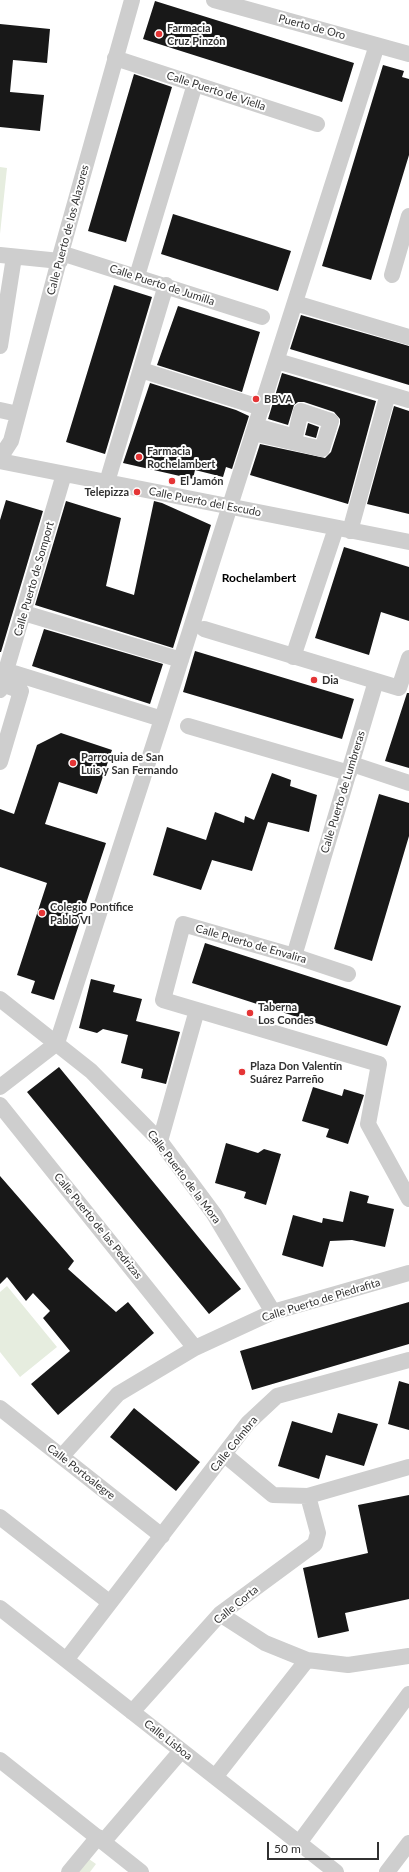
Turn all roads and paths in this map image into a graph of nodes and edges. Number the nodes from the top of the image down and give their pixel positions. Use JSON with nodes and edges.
{"nodes":[{"id":1,"x":132,"y":0,"type":"edge"},
{"id":2,"x":214,"y":0,"type":"edge"},
{"id":3,"x":377,"y":45,"type":"junction"},
{"id":4,"x":409,"y":54,"type":"edge"},
{"id":5,"x":115,"y":58,"type":"junction"},
{"id":6,"x":195,"y":84,"type":"junction"},
{"id":7,"x":317,"y":124,"type":"dead end"},
{"id":8,"x":409,"y":216,"type":"edge"},
{"id":9,"x":7,"y":256,"type":"edge"},
{"id":10,"x":60,"y":257,"type":"junction"},
{"id":11,"x":392,"y":275,"type":"dead end"},
{"id":12,"x":137,"y":276,"type":"junction"},
{"id":13,"x":166,"y":286,"type":"junction"},
{"id":14,"x":295,"y":303,"type":"junction"},
{"id":15,"x":262,"y":317,"type":"dead end"},
{"id":16,"x":409,"y":338,"type":"edge"},
{"id":17,"x":0,"y":346,"type":"edge"},
{"id":18,"x":277,"y":361,"type":"junction"},
{"id":19,"x":141,"y":370,"type":"junction"},
{"id":20,"x":388,"y":394,"type":"junction"},
{"id":21,"x":409,"y":400,"type":"edge"},
{"id":22,"x":262,"y":408,"type":"junction"},
{"id":23,"x":0,"y":410,"type":"edge"},
{"id":24,"x":18,"y":414,"type":"junction"},
{"id":25,"x":0,"y":458,"type":"edge"},
{"id":26,"x":0,"y":461,"type":"edge"},
{"id":27,"x":64,"y":474,"type":"junction"},
{"id":28,"x":107,"y":482,"type":"junction"},
{"id":29,"x":230,"y":507,"type":"junction"},
{"id":30,"x":343,"y":529,"type":"junction"},
{"id":31,"x":409,"y":542,"type":"edge"},
{"id":32,"x":24,"y":613,"type":"junction"},
{"id":33,"x":204,"y":629,"type":"dead end"},
{"id":34,"x":293,"y":657,"type":"junction"},
{"id":35,"x":409,"y":658,"type":"edge"},
{"id":36,"x":181,"y":660,"type":"junction"},
{"id":37,"x":376,"y":681,"type":"junction"},
{"id":38,"x":3,"y":682,"type":"edge"},
{"id":39,"x":162,"y":719,"type":"junction"},
{"id":40,"x":188,"y":726,"type":"dead end"},
{"id":41,"x":0,"y":762,"type":"edge"},
{"id":42,"x":350,"y":768,"type":"junction"},
{"id":43,"x":409,"y":783,"type":"edge"},
{"id":44,"x":294,"y":956,"type":"junction"},
{"id":45,"x":348,"y":974,"type":"dead end"},
{"id":46,"x":0,"y":999,"type":"edge"},
{"id":47,"x":197,"y":1010,"type":"junction"},
{"id":48,"x":57,"y":1043,"type":"junction"},
{"id":49,"x":0,"y":1087,"type":"edge"},
{"id":50,"x":0,"y":1105,"type":"edge"},
{"id":51,"x":160,"y":1141,"type":"junction"},
{"id":52,"x":409,"y":1199,"type":"edge"},
{"id":53,"x":409,"y":1273,"type":"edge"},
{"id":54,"x":273,"y":1312,"type":"junction"},
{"id":55,"x":195,"y":1348,"type":"junction"},
{"id":56,"x":409,"y":1360,"type":"edge"},
{"id":57,"x":0,"y":1408,"type":"edge"},
{"id":58,"x":225,"y":1455,"type":"junction"},
{"id":59,"x":62,"y":1456,"type":"junction"},
{"id":60,"x":409,"y":1467,"type":"edge"},
{"id":61,"x":308,"y":1496,"type":"junction"},
{"id":62,"x":0,"y":1517,"type":"edge"},
{"id":63,"x":162,"y":1536,"type":"junction"},
{"id":64,"x":109,"y":1602,"type":"junction"},
{"id":65,"x":0,"y":1608,"type":"edge"},
{"id":66,"x":220,"y":1614,"type":"junction"},
{"id":67,"x":409,"y":1656,"type":"edge"},
{"id":68,"x":66,"y":1660,"type":"junction"},
{"id":69,"x":307,"y":1660,"type":"junction"},
{"id":70,"x":409,"y":1694,"type":"edge"},
{"id":71,"x":132,"y":1712,"type":"junction"},
{"id":72,"x":181,"y":1751,"type":"junction"},
{"id":73,"x":0,"y":1760,"type":"edge"},
{"id":74,"x":215,"y":1777,"type":"junction"},
{"id":75,"x":101,"y":1840,"type":"junction"},
{"id":76,"x":299,"y":1843,"type":"junction"},
{"id":77,"x":409,"y":1843,"type":"edge"},
{"id":78,"x":69,"y":1872,"type":"edge"},
{"id":79,"x":141,"y":1872,"type":"edge"},
{"id":80,"x":336,"y":1872,"type":"edge"},
{"id":81,"x":387,"y":1872,"type":"edge"}],
"edges":[{"from":1,"to":5,"type":"street","name":"Calle Puerto de los Alazores"},
{"from":2,"to":3,"type":"street","name":"Puerto de Oro"},
{"from":3,"to":4,"type":"street","name":"Puerto de Oro"},
{"from":3,"to":14,"type":"street"},
{"from":5,"to":6,"type":"street","name":"Calle Puerto de Viella"},
{"from":5,"to":10,"type":"street","name":"Calle Puerto de los Alazores"},
{"from":6,"to":7,"type":"street","name":"Calle Puerto de Viella"},
{"from":6,"to":12,"type":"street"},
{"from":8,"to":11,"type":"street"},
{"from":9,"to":10,"type":"street","name":"Calle Puerto de Jumilla"},
{"from":9,"to":17,"type":"street"},
{"from":10,"to":12,"type":"street","name":"Calle Puerto de Jumilla"},
{"from":10,"to":24,"type":"street","name":"Calle Puerto de los Alazores"},
{"from":12,"to":13,"type":"street","name":"Calle Puerto de Jumilla"},
{"from":13,"to":15,"type":"street","name":"Calle Puerto de Jumilla"},
{"from":13,"to":19,"type":"street"},
{"from":14,"to":16,"type":"street"},
{"from":14,"to":18,"type":"street"},
{"from":18,"to":20,"type":"street"},
{"from":18,"to":22,"type":"street"},
{"from":19,"to":22,"type":"street"},
{"from":19,"to":28,"type":"street"},
{"from":20,"to":21,"type":"street"},
{"from":20,"to":30,"type":"street"},
{"from":22,"to":29,"type":"street"},
{"from":23,"to":24,"type":"street"},
{"from":24,"to":25,"type":"street","name":"Calle Puerto de los Alazores"},
{"from":26,"to":27,"type":"street","name":"Calle Puerto del Escudo"},
{"from":27,"to":28,"type":"street","name":"Calle Puerto del Escudo"},
{"from":27,"to":32,"type":"street","name":"Calle Puerto de Somport"},
{"from":28,"to":29,"type":"street","name":"Calle Puerto del Escudo"},
{"from":29,"to":30,"type":"street","name":"Calle Puerto del Escudo"},
{"from":29,"to":36,"type":"street"},
{"from":30,"to":31,"type":"street","name":"Calle Puerto del Escudo"},
{"from":30,"to":34,"type":"street"},
{"from":32,"to":36,"type":"street"},
{"from":32,"to":38,"type":"street","name":"Calle Puerto de Somport"},
{"from":33,"to":34,"type":"street"},
{"from":34,"to":37,"type":"street"},
{"from":35,"to":37,"type":"street"},
{"from":36,"to":39,"type":"street"},
{"from":37,"to":42,"type":"street","name":"Calle Puerto de Lumbreras"},
{"from":38,"to":39,"type":"street"},
{"from":38,"to":41,"type":"street"},
{"from":39,"to":48,"type":"street"},
{"from":40,"to":42,"type":"street"},
{"from":42,"to":43,"type":"street"},
{"from":42,"to":44,"type":"street","name":"Calle Puerto de Lumbreras"},
{"from":44,"to":45,"type":"street","name":"Calle Puerto de Envalira"},
{"from":44,"to":47,"type":"street","name":"Calle Puerto de Envalira"},
{"from":46,"to":48,"type":"street","name":"Calle Puerto de la Mora"},
{"from":47,"to":51,"type":"street"},
{"from":47,"to":52,"type":"street"},
{"from":48,"to":49,"type":"street"},
{"from":48,"to":51,"type":"street","name":"Calle Puerto de la Mora"},
{"from":50,"to":55,"type":"street","name":"Calle Puerto de las Pedrizas"},
{"from":51,"to":54,"type":"street","name":"Calle Puerto de la Mora"},
{"from":53,"to":54,"type":"street","name":"Calle Puerto de Piedrafita"},
{"from":54,"to":55,"type":"street","name":"Calle Puerto de Piedrafita"},
{"from":55,"to":59,"type":"street","name":"Calle Puerto de Piedrafita"},
{"from":56,"to":58,"type":"street","name":"Calle Coímbra"},
{"from":57,"to":59,"type":"street","name":"Calle Portoalegre"},
{"from":58,"to":61,"type":"street"},
{"from":58,"to":63,"type":"street","name":"Calle Coímbra"},
{"from":59,"to":63,"type":"street","name":"Calle Portoalegre"},
{"from":60,"to":61,"type":"street"},
{"from":61,"to":66,"type":"street","name":"Calle Corta"},
{"from":62,"to":64,"type":"street"},
{"from":63,"to":64,"type":"street","name":"Calle Coímbra"},
{"from":64,"to":68,"type":"street","name":"Calle Coímbra"},
{"from":65,"to":68,"type":"street","name":"Calle Lisboa"},
{"from":66,"to":69,"type":"street"},
{"from":66,"to":71,"type":"street","name":"Calle Corta"},
{"from":67,"to":69,"type":"street"},
{"from":68,"to":71,"type":"street","name":"Calle Lisboa"},
{"from":69,"to":74,"type":"street"},
{"from":70,"to":76,"type":"street"},
{"from":71,"to":72,"type":"street","name":"Calle Lisboa"},
{"from":72,"to":74,"type":"street","name":"Calle Lisboa"},
{"from":72,"to":75,"type":"street"},
{"from":73,"to":75,"type":"street"},
{"from":74,"to":76,"type":"street","name":"Calle Lisboa"},
{"from":75,"to":78,"type":"street"},
{"from":75,"to":79,"type":"street"},
{"from":76,"to":80,"type":"street","name":"Calle Lisboa"},
{"from":77,"to":81,"type":"street"}]}
